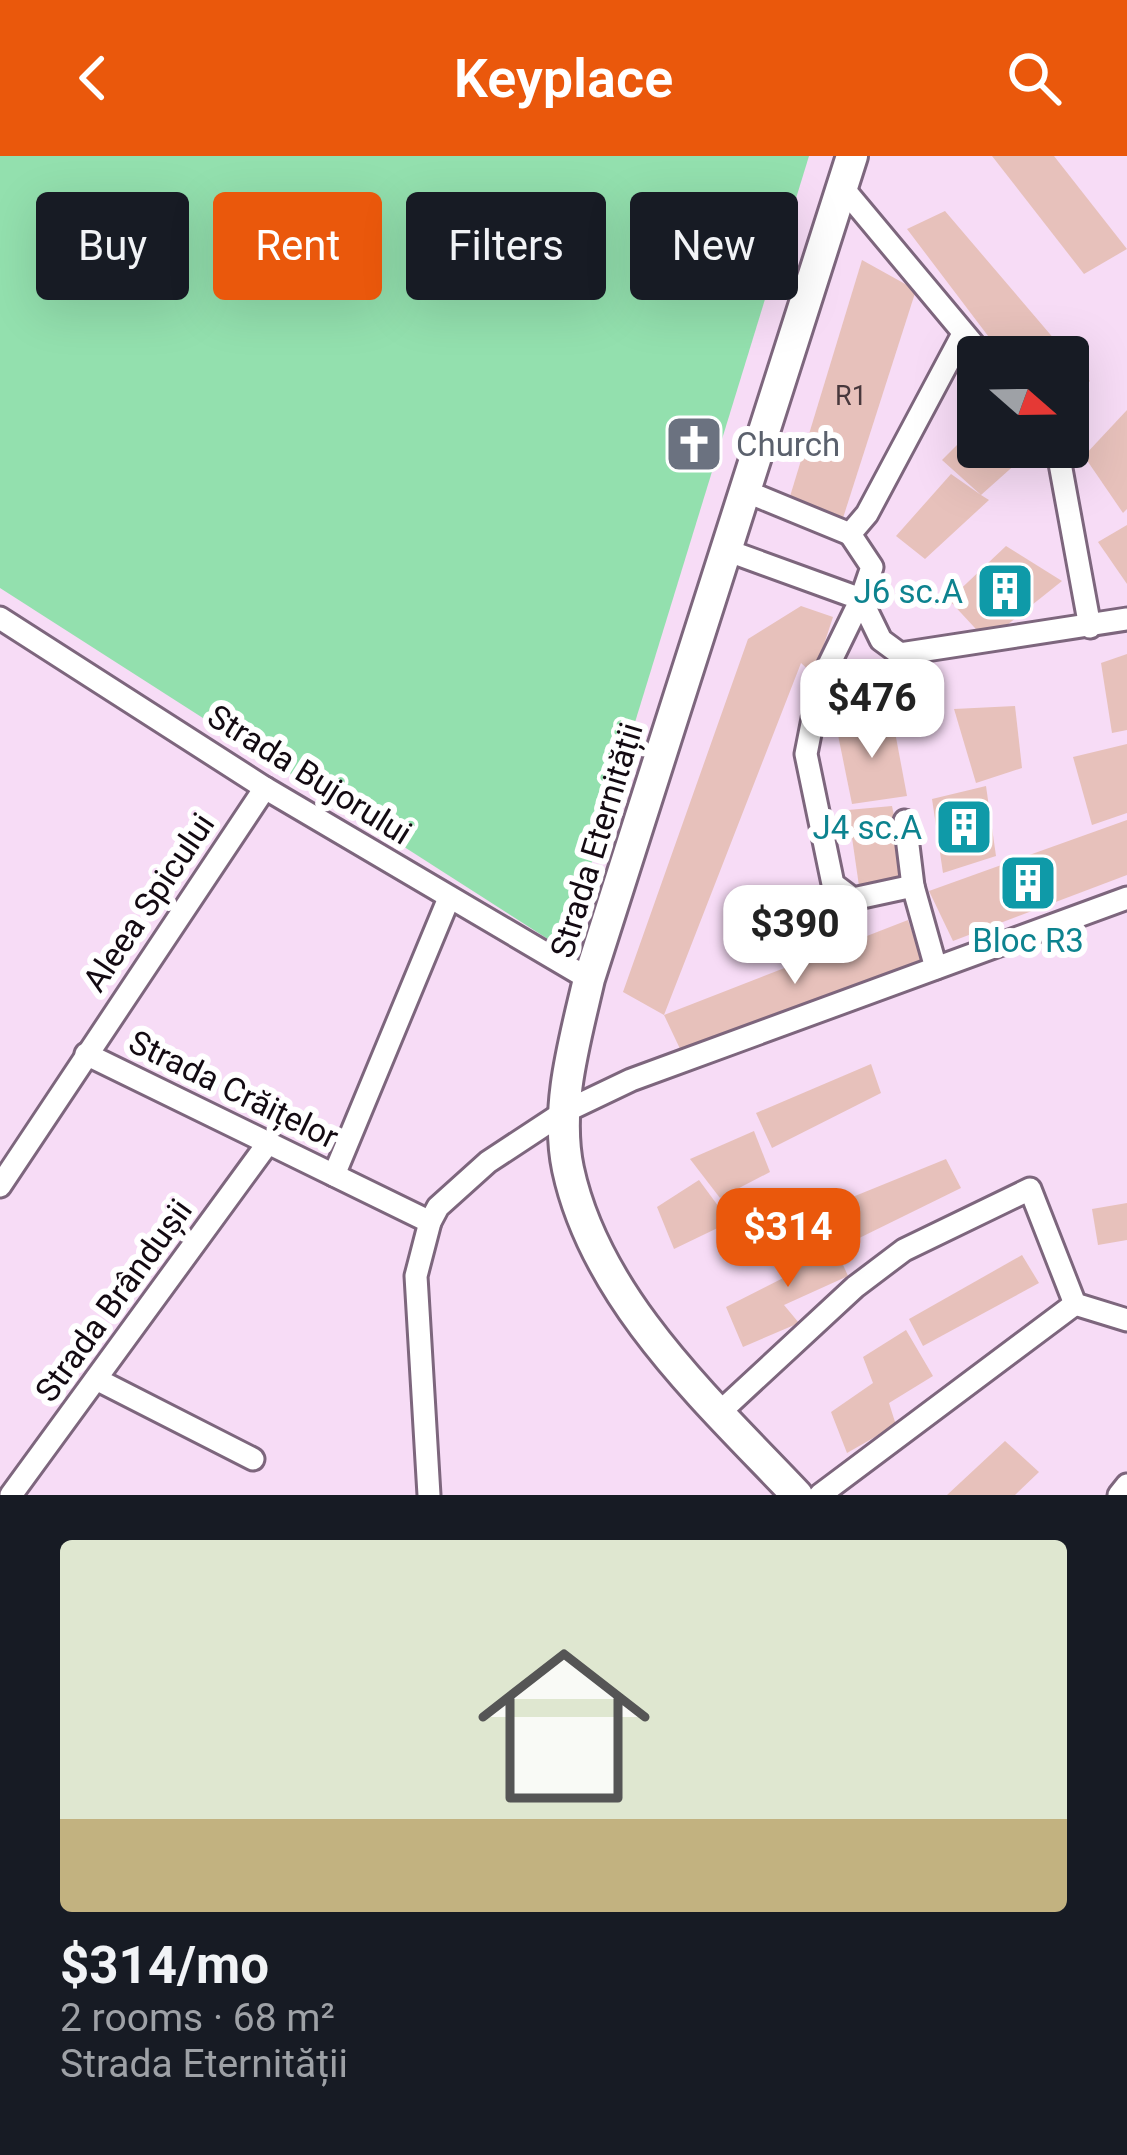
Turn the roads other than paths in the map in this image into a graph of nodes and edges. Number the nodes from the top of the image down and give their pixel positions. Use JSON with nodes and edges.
{"nodes":[{"id":1,"x":852,"y":156,"type":"edge"},
{"id":2,"x":842,"y":187,"type":"junction"},
{"id":3,"x":963,"y":334,"type":"joint"},
{"id":4,"x":1061,"y":468,"type":"edge"},
{"id":5,"x":745,"y":491,"type":"junction"},
{"id":6,"x":850,"y":534,"type":"junction"},
{"id":7,"x":726,"y":550,"type":"junction"},
{"id":8,"x":861,"y":598,"type":"junction"},
{"id":9,"x":0,"y":618,"type":"edge"},
{"id":10,"x":1127,"y":619,"type":"edge"},
{"id":11,"x":1090,"y":627,"type":"junction"},
{"id":12,"x":265,"y":788,"type":"junction"},
{"id":13,"x":905,"y":821,"type":"dead end"},
{"id":14,"x":913,"y":886,"type":"junction"},
{"id":15,"x":449,"y":898,"type":"junction"},
{"id":16,"x":1127,"y":898,"type":"edge"},
{"id":17,"x":936,"y":968,"type":"junction"},
{"id":18,"x":589,"y":980,"type":"junction"},
{"id":19,"x":86,"y":1054,"type":"junction"},
{"id":20,"x":565,"y":1112,"type":"junction"},
{"id":21,"x":268,"y":1143,"type":"junction"},
{"id":22,"x":334,"y":1175,"type":"junction"},
{"id":23,"x":0,"y":1186,"type":"edge"},
{"id":24,"x":430,"y":1222,"type":"junction"},
{"id":25,"x":1075,"y":1304,"type":"junction"},
{"id":26,"x":1127,"y":1320,"type":"edge"},
{"id":27,"x":96,"y":1379,"type":"junction"},
{"id":28,"x":719,"y":1413,"type":"junction"},
{"id":29,"x":254,"y":1459,"type":"dead end"},
{"id":30,"x":1127,"y":1485,"type":"edge"},
{"id":31,"x":0,"y":1487,"type":"edge"},
{"id":32,"x":9,"y":1495,"type":"edge"},
{"id":33,"x":430,"y":1495,"type":"edge"},
{"id":34,"x":796,"y":1495,"type":"edge"},
{"id":35,"x":820,"y":1495,"type":"edge"},
{"id":36,"x":1119,"y":1495,"type":"edge"}],
"edges":[{"from":1,"to":2,"type":"street","name":"Strada Eternității"},
{"from":2,"to":3,"type":"street"},
{"from":2,"to":5,"type":"street","name":"Strada Eternității"},
{"from":3,"to":6,"type":"street"},
{"from":4,"to":11,"type":"street"},
{"from":5,"to":6,"type":"street"},
{"from":5,"to":7,"type":"street","name":"Strada Eternității"},
{"from":6,"to":8,"type":"street"},
{"from":7,"to":8,"type":"street"},
{"from":7,"to":18,"type":"street","name":"Strada Eternității"},
{"from":8,"to":11,"type":"street"},
{"from":8,"to":14,"type":"street"},
{"from":9,"to":12,"type":"street","name":"Strada Bujorului"},
{"from":10,"to":11,"type":"street"},
{"from":12,"to":15,"type":"street","name":"Strada Bujorului"},
{"from":12,"to":19,"type":"street","name":"Aleea Spicului"},
{"from":13,"to":14,"type":"street"},
{"from":14,"to":17,"type":"street"},
{"from":15,"to":18,"type":"street","name":"Strada Bujorului"},
{"from":15,"to":22,"type":"street"},
{"from":16,"to":17,"type":"street"},
{"from":17,"to":20,"type":"street"},
{"from":18,"to":20,"type":"street","name":"Strada Eternității"},
{"from":19,"to":21,"type":"street","name":"Strada Crăițelor"},
{"from":19,"to":23,"type":"street","name":"Strada Crăițelor"},
{"from":20,"to":24,"type":"street"},
{"from":20,"to":28,"type":"street","name":"Strada Eternității"},
{"from":21,"to":22,"type":"street","name":"Strada Crăițelor"},
{"from":21,"to":27,"type":"street","name":"Strada Brândușii"},
{"from":22,"to":24,"type":"street","name":"Strada Crăițelor"},
{"from":24,"to":33,"type":"street"},
{"from":25,"to":26,"type":"street"},
{"from":25,"to":28,"type":"street"},
{"from":25,"to":35,"type":"street"},
{"from":27,"to":29,"type":"street"},
{"from":27,"to":32,"type":"street","name":"Strada Brândușii"},
{"from":28,"to":34,"type":"street","name":"Strada Eternității"},
{"from":30,"to":36,"type":"street"},
{"from":31,"to":32,"type":"street"}]}
